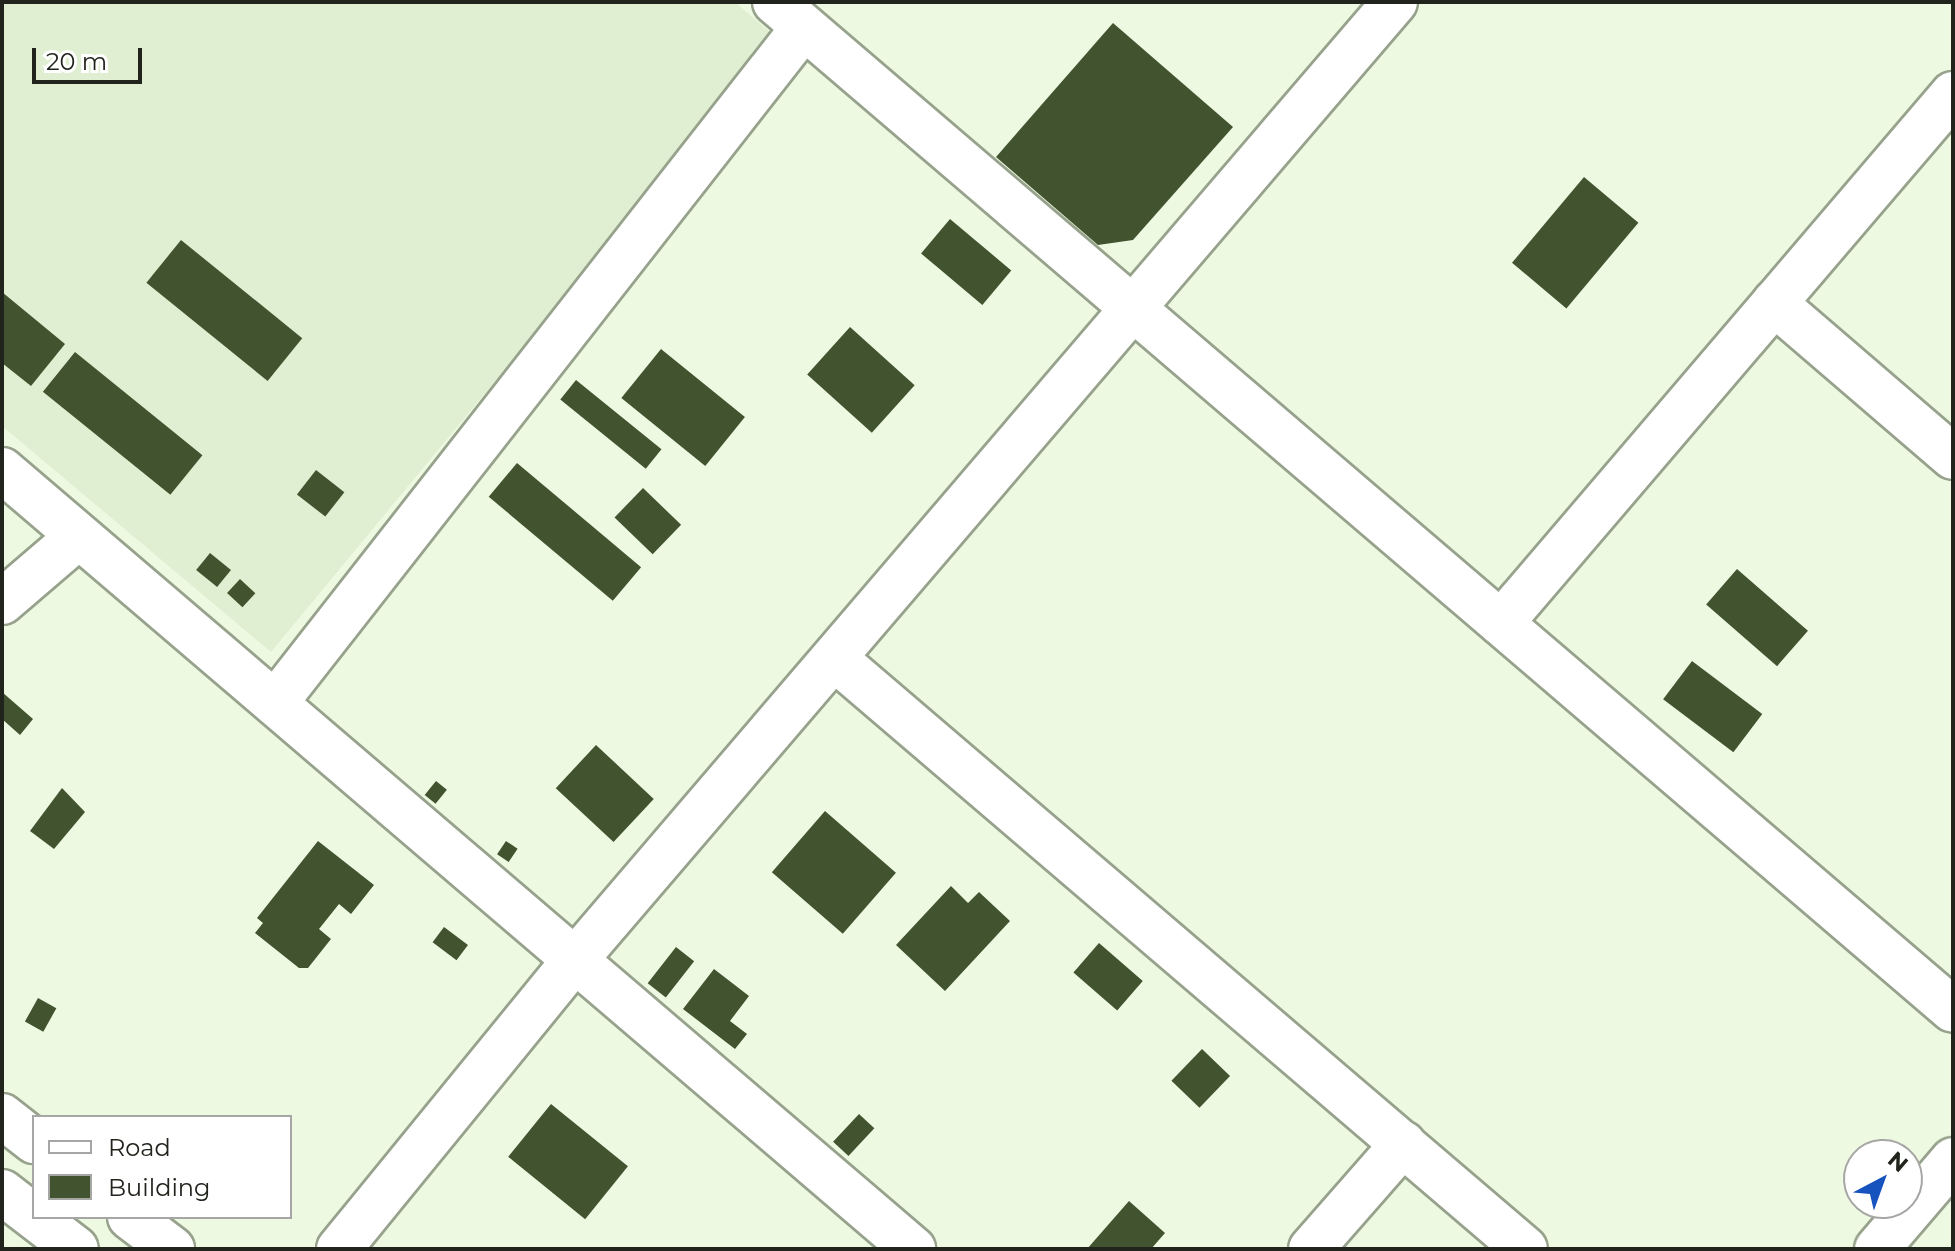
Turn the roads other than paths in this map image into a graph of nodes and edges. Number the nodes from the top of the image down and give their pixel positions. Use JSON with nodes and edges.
{"nodes":[{"id":1,"x":1395,"y":2,"type":"edge"},
{"id":2,"x":790,"y":14,"type":"edge"},
{"id":3,"x":1953,"y":94,"type":"edge"},
{"id":4,"x":1774,"y":303,"type":"junction"},
{"id":5,"x":1133,"y":308,"type":"junction"},
{"id":6,"x":1953,"y":457,"type":"edge"},
{"id":7,"x":2,"y":470,"type":"edge"},
{"id":8,"x":79,"y":536,"type":"junction"},
{"id":9,"x":2,"y":602,"type":"edge"},
{"id":10,"x":1501,"y":623,"type":"junction"},
{"id":11,"x":834,"y":658,"type":"junction"},
{"id":12,"x":275,"y":703,"type":"junction"},
{"id":13,"x":575,"y":960,"type":"junction"},
{"id":14,"x":1953,"y":1010,"type":"edge"},
{"id":15,"x":2,"y":1116,"type":"edge"},
{"id":16,"x":32,"y":1139,"type":"edge"},
{"id":17,"x":1403,"y":1144,"type":"junction"},
{"id":18,"x":1953,"y":1160,"type":"edge"},
{"id":19,"x":2,"y":1192,"type":"edge"},
{"id":20,"x":32,"y":1215,"type":"edge"},
{"id":21,"x":37,"y":1219,"type":"edge"},
{"id":22,"x":133,"y":1219,"type":"edge"},
{"id":23,"x":76,"y":1249,"type":"edge"},
{"id":24,"x":172,"y":1249,"type":"edge"},
{"id":25,"x":339,"y":1249,"type":"edge"},
{"id":26,"x":913,"y":1249,"type":"edge"},
{"id":27,"x":1311,"y":1249,"type":"edge"},
{"id":28,"x":1525,"y":1249,"type":"edge"},
{"id":29,"x":1877,"y":1249,"type":"edge"}],
"edges":[{"from":1,"to":5,"type":"street"},
{"from":2,"to":5,"type":"street"},
{"from":2,"to":12,"type":"street"},
{"from":3,"to":4,"type":"street"},
{"from":4,"to":6,"type":"street"},
{"from":4,"to":10,"type":"street"},
{"from":5,"to":10,"type":"street"},
{"from":5,"to":11,"type":"street"},
{"from":7,"to":8,"type":"street"},
{"from":8,"to":9,"type":"street"},
{"from":8,"to":12,"type":"street"},
{"from":10,"to":14,"type":"street"},
{"from":11,"to":13,"type":"street"},
{"from":11,"to":17,"type":"street"},
{"from":12,"to":13,"type":"street"},
{"from":13,"to":25,"type":"street"},
{"from":13,"to":26,"type":"street"},
{"from":15,"to":16,"type":"street"},
{"from":17,"to":27,"type":"street"},
{"from":17,"to":28,"type":"street"},
{"from":18,"to":29,"type":"street"},
{"from":19,"to":20,"type":"street"},
{"from":21,"to":23,"type":"street"},
{"from":22,"to":24,"type":"street"}]}
